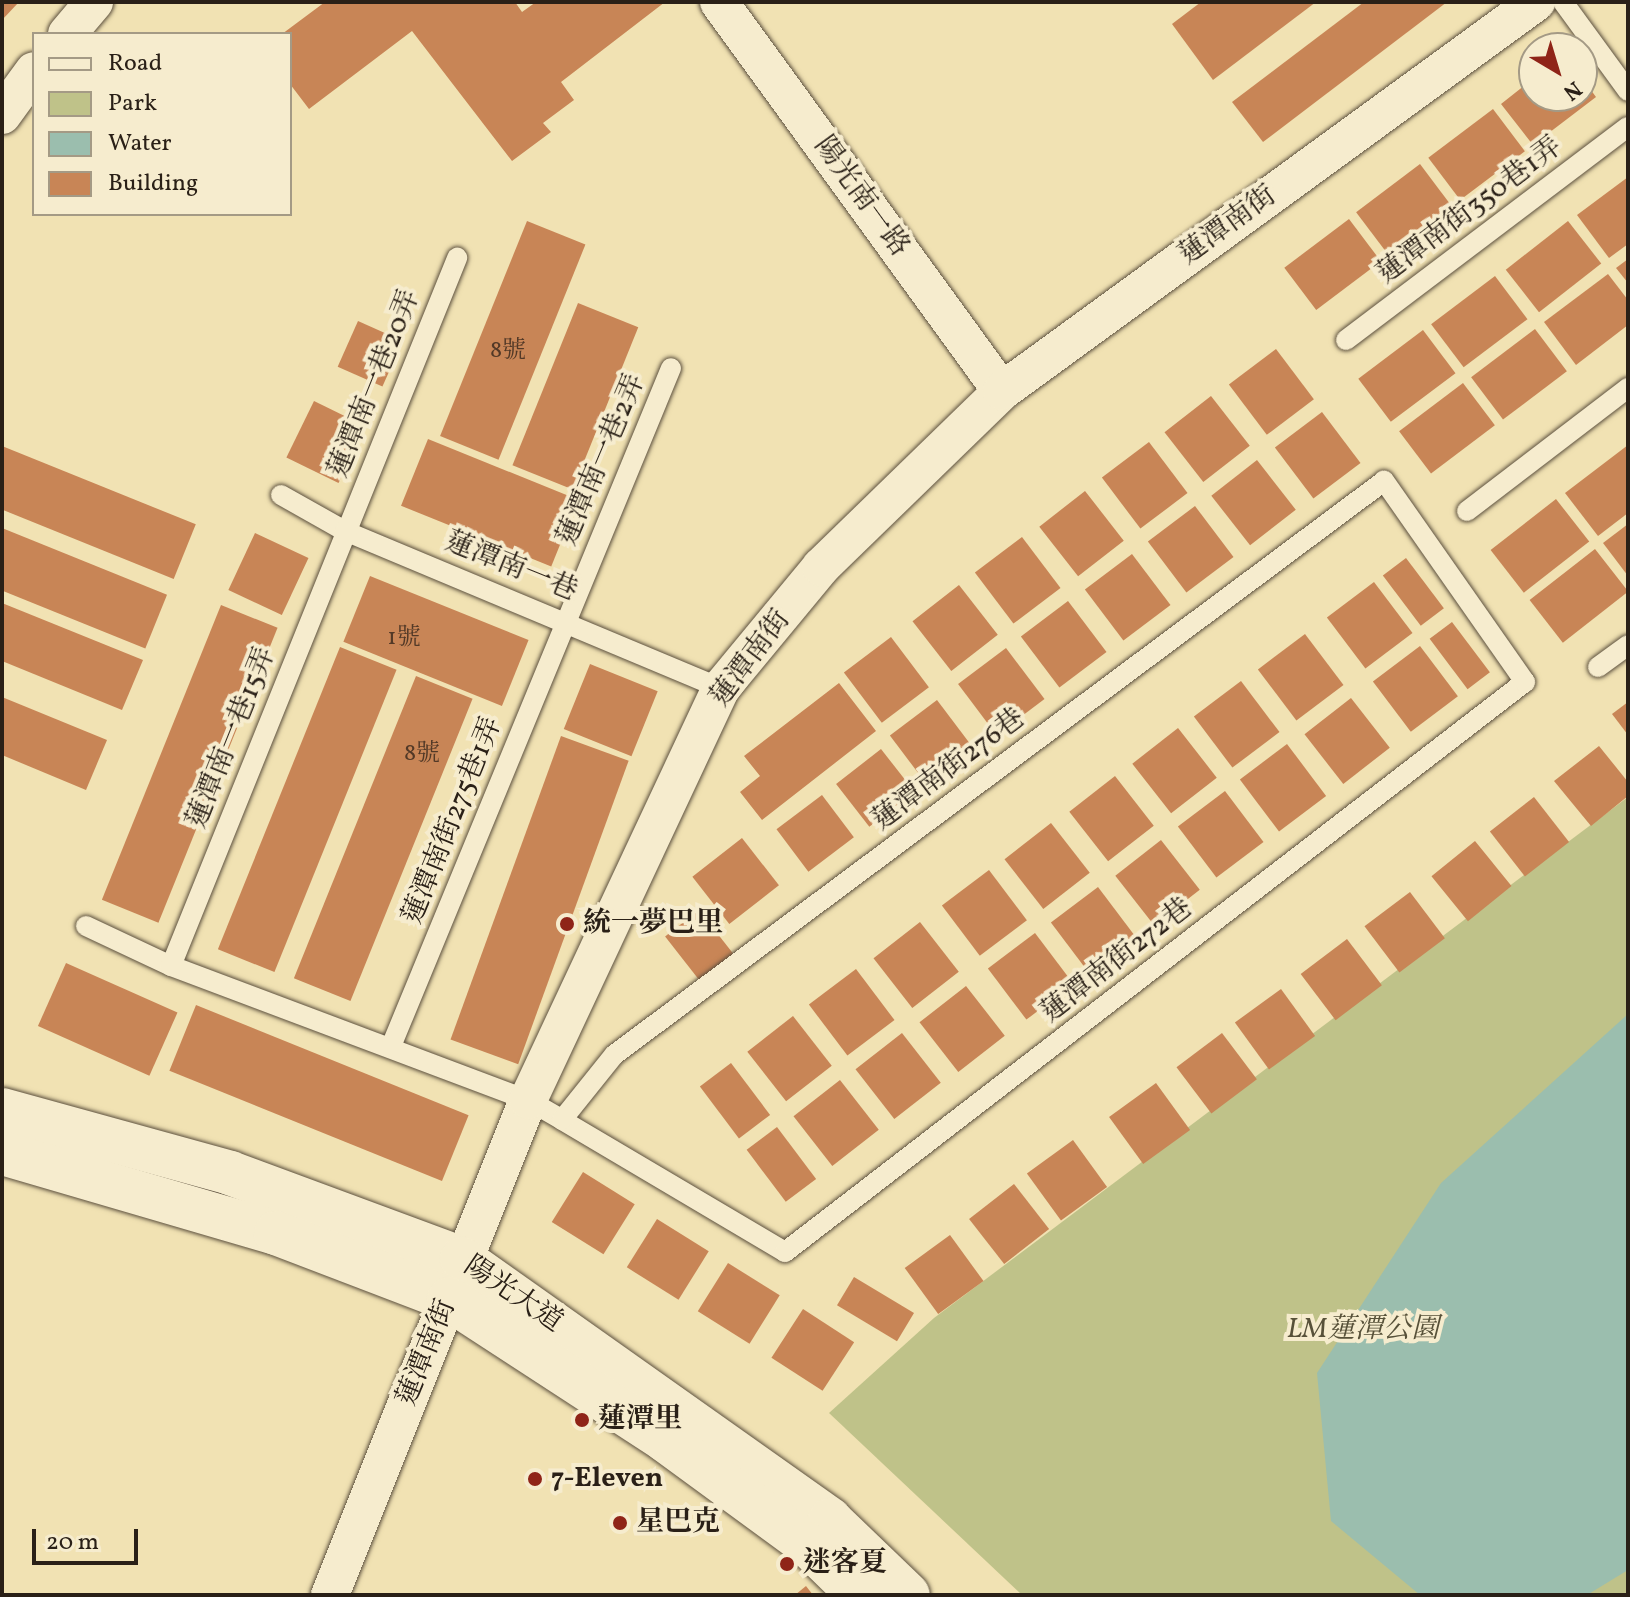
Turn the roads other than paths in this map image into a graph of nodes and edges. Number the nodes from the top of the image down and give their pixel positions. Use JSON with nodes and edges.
{"nodes":[{"id":1,"x":94,"y":2,"type":"edge"},
{"id":2,"x":719,"y":2,"type":"edge"},
{"id":3,"x":1536,"y":2,"type":"edge"},
{"id":4,"x":1563,"y":2,"type":"edge"},
{"id":5,"x":69,"y":32,"type":"edge"},
{"id":6,"x":32,"y":74,"type":"edge"},
{"id":7,"x":1628,"y":91,"type":"edge"},
{"id":8,"x":2,"y":115,"type":"edge"},
{"id":9,"x":1628,"y":127,"type":"edge"},
{"id":10,"x":457,"y":258,"type":"dead end"},
{"id":11,"x":1346,"y":340,"type":"dead end"},
{"id":12,"x":671,"y":368,"type":"dead end"},
{"id":13,"x":1628,"y":388,"type":"edge"},
{"id":14,"x":1002,"y":391,"type":"junction"},
{"id":15,"x":1384,"y":481,"type":"joint"},
{"id":16,"x":281,"y":495,"type":"dead end"},
{"id":17,"x":1467,"y":511,"type":"dead end"},
{"id":18,"x":345,"y":531,"type":"junction"},
{"id":19,"x":566,"y":618,"type":"junction"},
{"id":20,"x":1628,"y":645,"type":"edge"},
{"id":21,"x":1598,"y":667,"type":"dead end"},
{"id":22,"x":721,"y":688,"type":"junction"},
{"id":23,"x":86,"y":926,"type":"dead end"},
{"id":24,"x":171,"y":966,"type":"junction"},
{"id":25,"x":392,"y":1044,"type":"junction"},
{"id":26,"x":528,"y":1100,"type":"junction"},
{"id":27,"x":2,"y":1110,"type":"edge"},
{"id":28,"x":562,"y":1120,"type":"junction"},
{"id":29,"x":2,"y":1153,"type":"edge"},
{"id":30,"x":456,"y":1279,"type":"junction"},
{"id":31,"x":330,"y":1595,"type":"edge"},
{"id":32,"x":859,"y":1595,"type":"edge"},
{"id":33,"x":908,"y":1595,"type":"edge"}],
"edges":[{"from":1,"to":5,"type":"street"},
{"from":2,"to":14,"type":"street","name":"陽光南一路"},
{"from":3,"to":14,"type":"street","name":"蓮潭南街"},
{"from":4,"to":7,"type":"lane"},
{"from":6,"to":8,"type":"street"},
{"from":9,"to":11,"type":"lane","name":"蓮潭南街350巷1弄"},
{"from":10,"to":18,"type":"lane","name":"蓮潭南一巷20弄"},
{"from":12,"to":19,"type":"lane","name":"蓮潭南一巷2弄"},
{"from":13,"to":17,"type":"lane"},
{"from":14,"to":22,"type":"street","name":"蓮潭南街"},
{"from":15,"to":28,"type":"lane","name":"蓮潭南街276巷"},
{"from":15,"to":28,"type":"lane","name":"蓮潭南街272巷"},
{"from":16,"to":18,"type":"lane","name":"蓮潭南一巷"},
{"from":18,"to":19,"type":"lane","name":"蓮潭南一巷"},
{"from":18,"to":24,"type":"lane","name":"蓮潭南一巷15弄"},
{"from":19,"to":22,"type":"lane","name":"蓮潭南一巷"},
{"from":19,"to":25,"type":"lane","name":"蓮潭南街275巷1弄"},
{"from":20,"to":21,"type":"lane"},
{"from":22,"to":26,"type":"street","name":"蓮潭南街"},
{"from":23,"to":24,"type":"lane","name":"蓮潭南街272巷"},
{"from":24,"to":25,"type":"lane","name":"蓮潭南街272巷"},
{"from":25,"to":26,"type":"lane","name":"蓮潭南街272巷"},
{"from":26,"to":28,"type":"lane","name":"蓮潭南街272巷"},
{"from":26,"to":30,"type":"street","name":"蓮潭南街"},
{"from":27,"to":30,"type":"street","name":"陽光大道"},
{"from":29,"to":30,"type":"street","name":"陽光大道"},
{"from":30,"to":31,"type":"street","name":"蓮潭南街"},
{"from":30,"to":32,"type":"street","name":"陽光大道"},
{"from":30,"to":33,"type":"street","name":"陽光大道"}]}
